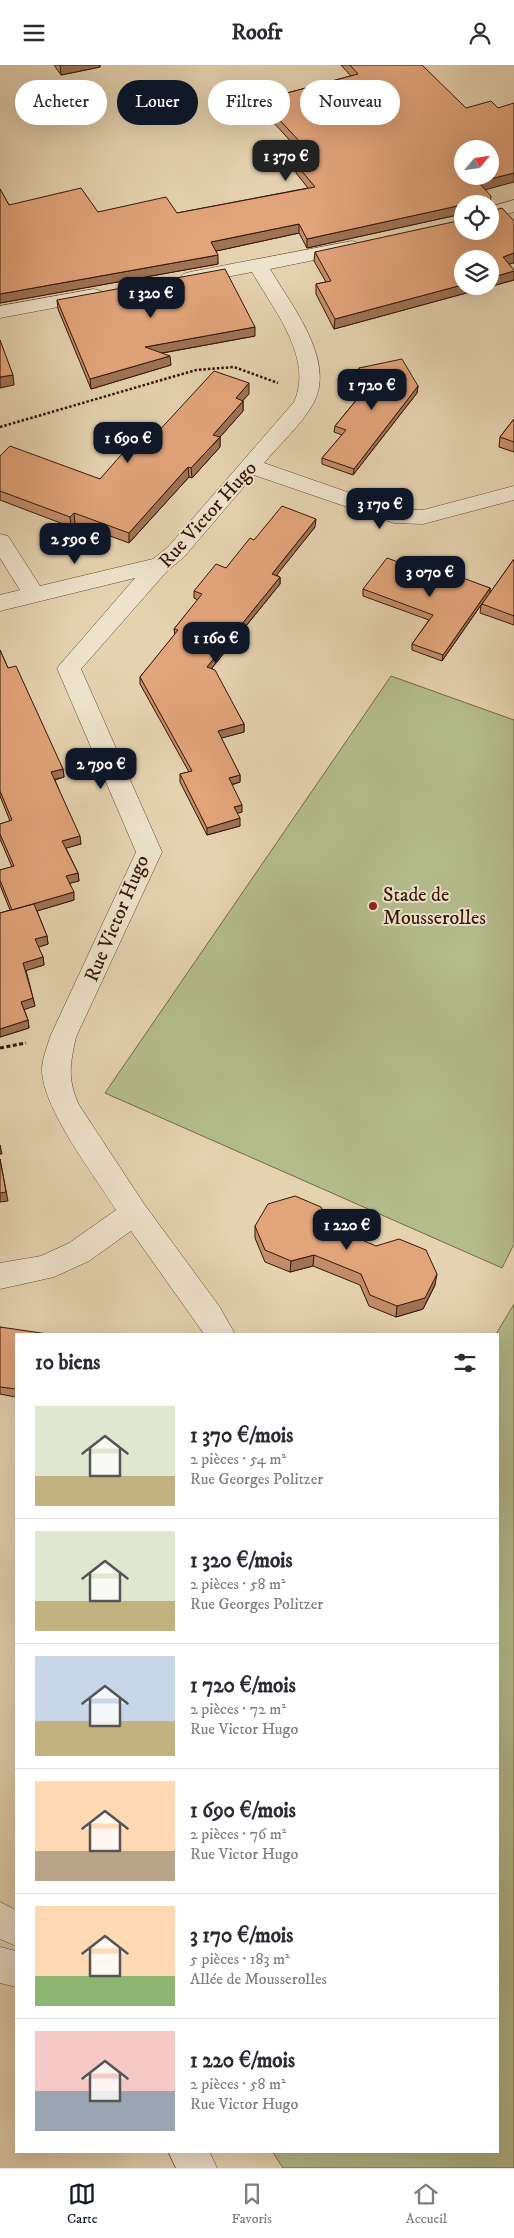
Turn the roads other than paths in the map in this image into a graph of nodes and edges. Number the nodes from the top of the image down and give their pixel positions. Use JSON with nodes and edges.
{"nodes":[{"id":1,"x":514,"y":206,"type":"edge"},
{"id":2,"x":499,"y":210,"type":"edge"},
{"id":3,"x":368,"y":244,"type":"edge"},
{"id":4,"x":258,"y":265,"type":"junction"},
{"id":5,"x":167,"y":282,"type":"edge"},
{"id":6,"x":111,"y":292,"type":"edge"},
{"id":7,"x":0,"y":312,"type":"edge"},
{"id":8,"x":252,"y":466,"type":"junction"},
{"id":9,"x":514,"y":493,"type":"edge"},
{"id":10,"x":0,"y":541,"type":"edge"},
{"id":11,"x":160,"y":565,"type":"junction"},
{"id":12,"x":34,"y":595,"type":"junction"},
{"id":13,"x":0,"y":603,"type":"edge"},
{"id":14,"x":134,"y":1213,"type":"junction"},
{"id":15,"x":0,"y":1276,"type":"edge"},
{"id":16,"x":219,"y":1333,"type":"edge"},
{"id":17,"x":0,"y":1920,"type":"edge"},
{"id":18,"x":15,"y":1928,"type":"edge"},
{"id":19,"x":0,"y":1965,"type":"edge"},
{"id":20,"x":15,"y":1969,"type":"edge"},
{"id":21,"x":188,"y":2153,"type":"edge"},
{"id":22,"x":198,"y":2168,"type":"edge"}],
"edges":[{"from":1,"to":2,"type":"street"},
{"from":3,"to":4,"type":"street"},
{"from":4,"to":5,"type":"street"},
{"from":4,"to":8,"type":"street","name":"Rue Victor Hugo"},
{"from":6,"to":7,"type":"street"},
{"from":8,"to":9,"type":"street"},
{"from":8,"to":11,"type":"street","name":"Rue Victor Hugo"},
{"from":10,"to":12,"type":"street"},
{"from":11,"to":12,"type":"street"},
{"from":11,"to":14,"type":"street","name":"Rue Victor Hugo"},
{"from":12,"to":13,"type":"street"},
{"from":14,"to":15,"type":"street"},
{"from":14,"to":16,"type":"street","name":"Rue Victor Hugo"},
{"from":17,"to":18,"type":"street"},
{"from":19,"to":20,"type":"street"},
{"from":21,"to":22,"type":"street"}]}
